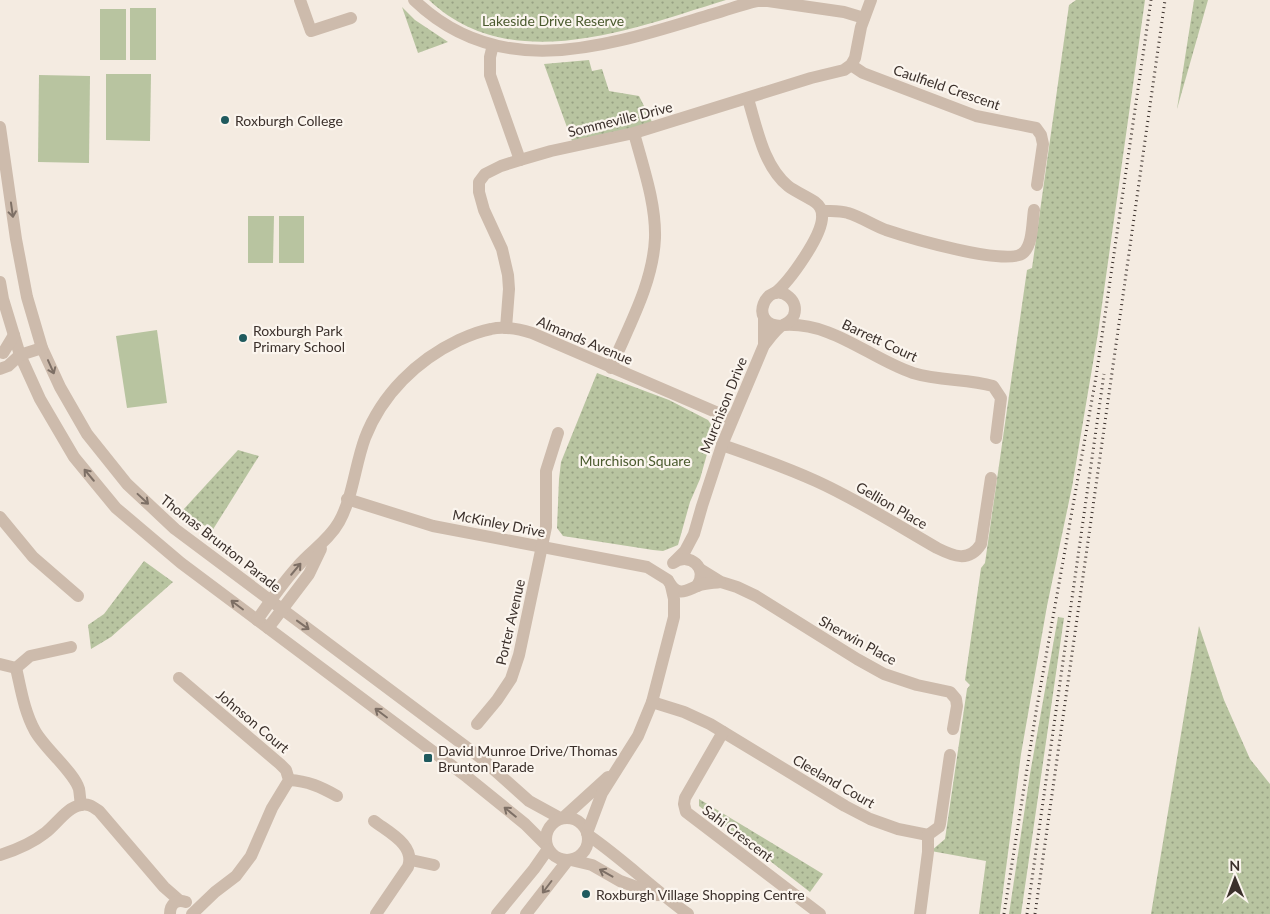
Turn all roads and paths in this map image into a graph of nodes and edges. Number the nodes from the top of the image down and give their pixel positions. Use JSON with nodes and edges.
{"nodes":[{"id":1,"x":300,"y":0,"type":"edge"},
{"id":2,"x":414,"y":0,"type":"edge"},
{"id":3,"x":871,"y":0,"type":"edge"},
{"id":4,"x":351,"y":18,"type":"dead end"},
{"id":5,"x":864,"y":18,"type":"junction"},
{"id":6,"x":493,"y":45,"type":"junction"},
{"id":7,"x":851,"y":65,"type":"junction"},
{"id":8,"x":748,"y":99,"type":"junction"},
{"id":9,"x":0,"y":127,"type":"edge"},
{"id":10,"x":634,"y":134,"type":"junction"},
{"id":11,"x":520,"y":160,"type":"junction"},
{"id":12,"x":1037,"y":185,"type":"dead end"},
{"id":13,"x":1034,"y":210,"type":"dead end"},
{"id":14,"x":822,"y":211,"type":"junction"},
{"id":15,"x":795,"y":273,"type":"junction"},
{"id":16,"x":0,"y":282,"type":"edge"},
{"id":17,"x":775,"y":294,"type":"junction"},
{"id":18,"x":793,"y":302,"type":"junction"},
{"id":19,"x":764,"y":318,"type":"junction"},
{"id":20,"x":783,"y":326,"type":"junction"},
{"id":21,"x":506,"y":328,"type":"junction"},
{"id":22,"x":819,"y":329,"type":"junction"},
{"id":23,"x":14,"y":335,"type":"junction"},
{"id":24,"x":764,"y":345,"type":"junction"},
{"id":25,"x":42,"y":348,"type":"junction"},
{"id":26,"x":2,"y":354,"type":"edge"},
{"id":27,"x":20,"y":355,"type":"junction"},
{"id":28,"x":4,"y":368,"type":"edge"},
{"id":29,"x":611,"y":368,"type":"junction"},
{"id":30,"x":28,"y":373,"type":"junction"},
{"id":31,"x":732,"y":419,"type":"junction"},
{"id":32,"x":558,"y":434,"type":"dead end"},
{"id":33,"x":996,"y":438,"type":"dead end"},
{"id":34,"x":722,"y":445,"type":"junction"},
{"id":35,"x":991,"y":478,"type":"dead end"},
{"id":36,"x":347,"y":500,"type":"junction"},
{"id":37,"x":0,"y":517,"type":"edge"},
{"id":38,"x":694,"y":534,"type":"junction"},
{"id":39,"x":326,"y":540,"type":"junction"},
{"id":40,"x":542,"y":547,"type":"junction"},
{"id":41,"x":674,"y":562,"type":"junction"},
{"id":42,"x":647,"y":567,"type":"junction"},
{"id":43,"x":699,"y":567,"type":"junction"},
{"id":44,"x":721,"y":582,"type":"junction"},
{"id":45,"x":670,"y":583,"type":"junction"},
{"id":46,"x":695,"y":588,"type":"junction"},
{"id":47,"x":78,"y":596,"type":"dead end"},
{"id":48,"x":271,"y":602,"type":"junction"},
{"id":49,"x":282,"y":609,"type":"junction"},
{"id":50,"x":674,"y":617,"type":"junction"},
{"id":51,"x":257,"y":620,"type":"junction"},
{"id":52,"x":268,"y":628,"type":"junction"},
{"id":53,"x":71,"y":647,"type":"dead end"},
{"id":54,"x":0,"y":664,"type":"edge"},
{"id":55,"x":16,"y":668,"type":"junction"},
{"id":56,"x":179,"y":678,"type":"dead end"},
{"id":57,"x":652,"y":702,"type":"junction"},
{"id":58,"x":477,"y":724,"type":"dead end"},
{"id":59,"x":953,"y":729,"type":"dead end"},
{"id":60,"x":723,"y":732,"type":"junction"},
{"id":61,"x":950,"y":755,"type":"dead end"},
{"id":62,"x":617,"y":768,"type":"junction"},
{"id":63,"x":289,"y":780,"type":"junction"},
{"id":64,"x":338,"y":796,"type":"dead end"},
{"id":65,"x":81,"y":805,"type":"junction"},
{"id":66,"x":562,"y":818,"type":"junction"},
{"id":67,"x":374,"y":821,"type":"dead end"},
{"id":68,"x":588,"y":834,"type":"junction"},
{"id":69,"x":928,"y":835,"type":"junction"},
{"id":70,"x":547,"y":847,"type":"junction"},
{"id":71,"x":0,"y":855,"type":"edge"},
{"id":72,"x":411,"y":860,"type":"junction"},
{"id":73,"x":569,"y":860,"type":"junction"},
{"id":74,"x":434,"y":865,"type":"dead end"},
{"id":75,"x":215,"y":892,"type":"junction"},
{"id":76,"x":667,"y":899,"type":"junction"},
{"id":77,"x":173,"y":907,"type":"edge"},
{"id":78,"x":192,"y":914,"type":"edge"},
{"id":79,"x":376,"y":914,"type":"edge"},
{"id":80,"x":497,"y":914,"type":"edge"},
{"id":81,"x":526,"y":914,"type":"edge"},
{"id":82,"x":688,"y":914,"type":"edge"},
{"id":83,"x":820,"y":914,"type":"edge"},
{"id":84,"x":920,"y":914,"type":"edge"}],
"edges":[{"from":1,"to":4,"type":"street"},
{"from":2,"to":6,"type":"street"},
{"from":3,"to":5,"type":"street"},
{"from":5,"to":6,"type":"street"},
{"from":5,"to":7,"type":"street"},
{"from":6,"to":11,"type":"street"},
{"from":7,"to":8,"type":"street","name":"Sommeville Drive"},
{"from":7,"to":12,"type":"street","name":"Caulfield Crescent"},
{"from":8,"to":10,"type":"street","name":"Sommeville Drive"},
{"from":8,"to":14,"type":"street"},
{"from":9,"to":25,"type":"street","name":"Thomas Brunton Parade","one_way":true},
{"from":10,"to":11,"type":"street","name":"Sommeville Drive"},
{"from":10,"to":29,"type":"street"},
{"from":11,"to":21,"type":"street","name":"Sommeville Drive"},
{"from":13,"to":14,"type":"street"},
{"from":14,"to":15,"type":"street"},
{"from":15,"to":17,"type":"street"},
{"from":15,"to":18,"type":"street"},
{"from":16,"to":23,"type":"street"},
{"from":17,"to":18,"type":"street"},
{"from":17,"to":19,"type":"street"},
{"from":18,"to":20,"type":"street"},
{"from":18,"to":22,"type":"street","name":"Barrett Court"},
{"from":19,"to":20,"type":"street"},
{"from":19,"to":24,"type":"street","name":"Murchison Drive"},
{"from":20,"to":22,"type":"street","name":"Barrett Court"},
{"from":20,"to":24,"type":"street","name":"Murchison Drive"},
{"from":21,"to":29,"type":"street","name":"Almands Avenue"},
{"from":21,"to":36,"type":"street","name":"Almands Avenue"},
{"from":22,"to":33,"type":"street","name":"Barrett Court"},
{"from":23,"to":26,"type":"street"},
{"from":23,"to":27,"type":"street"},
{"from":24,"to":31,"type":"street","name":"Murchison Drive"},
{"from":25,"to":27,"type":"street"},
{"from":25,"to":48,"type":"street","name":"Thomas Brunton Parade","one_way":true},
{"from":26,"to":27,"type":"street"},
{"from":27,"to":28,"type":"street"},
{"from":27,"to":30,"type":"street"},
{"from":28,"to":30,"type":"street"},
{"from":29,"to":31,"type":"street","name":"Almands Avenue"},
{"from":51,"to":30,"type":"street","one_way":true},
{"from":31,"to":34,"type":"street","name":"Murchison Drive"},
{"from":32,"to":40,"type":"street","name":"Porter Avenue"},
{"from":34,"to":35,"type":"street","name":"Gellion Place"},
{"from":34,"to":38,"type":"street","name":"Murchison Drive"},
{"from":36,"to":39,"type":"street","name":"Almands Avenue"},
{"from":36,"to":40,"type":"street","name":"McKinley Drive"},
{"from":37,"to":47,"type":"street"},
{"from":38,"to":41,"type":"street","name":"Murchison Drive"},
{"from":38,"to":43,"type":"street","name":"Murchison Drive"},
{"from":48,"to":39,"type":"street","name":"Almands Avenue","one_way":true},
{"from":39,"to":49,"type":"street","name":"Almands Avenue"},
{"from":40,"to":42,"type":"street","name":"McKinley Drive"},
{"from":40,"to":58,"type":"street","name":"Porter Avenue"},
{"from":41,"to":42,"type":"street","name":"McKinley Drive"},
{"from":41,"to":43,"type":"street"},
{"from":41,"to":45,"type":"street"},
{"from":42,"to":45,"type":"street","name":"McKinley Drive"},
{"from":43,"to":44,"type":"street","name":"Sherwin Place"},
{"from":43,"to":46,"type":"street"},
{"from":44,"to":46,"type":"street","name":"Sherwin Place"},
{"from":44,"to":59,"type":"street","name":"Sherwin Place"},
{"from":45,"to":46,"type":"street"},
{"from":45,"to":50,"type":"street"},
{"from":46,"to":50,"type":"street"},
{"from":48,"to":49,"type":"street","name":"Thomas Brunton Parade"},
{"from":48,"to":51,"type":"street","name":"Almands Avenue"},
{"from":49,"to":52,"type":"street","name":"Almands Avenue"},
{"from":49,"to":66,"type":"street","name":"Thomas Brunton Parade","one_way":true},
{"from":50,"to":57,"type":"street"},
{"from":51,"to":52,"type":"street"},
{"from":70,"to":52,"type":"street","one_way":true},
{"from":53,"to":55,"type":"street"},
{"from":54,"to":55,"type":"street"},
{"from":55,"to":65,"type":"street"},
{"from":56,"to":63,"type":"street","name":"Johnson Court"},
{"from":57,"to":60,"type":"street","name":"Cleeland Court"},
{"from":57,"to":62,"type":"street"},
{"from":60,"to":69,"type":"street","name":"Cleeland Court"},
{"from":60,"to":83,"type":"street","name":"Sahi Crescent"},
{"from":61,"to":69,"type":"street"},
{"from":62,"to":66,"type":"street"},
{"from":62,"to":68,"type":"street"},
{"from":63,"to":64,"type":"street"},
{"from":63,"to":75,"type":"street"},
{"from":65,"to":71,"type":"street"},
{"from":65,"to":77,"type":"street"},
{"from":66,"to":68,"type":"street"},
{"from":66,"to":70,"type":"street"},
{"from":67,"to":72,"type":"street"},
{"from":68,"to":73,"type":"street"},
{"from":68,"to":76,"type":"street"},
{"from":69,"to":84,"type":"street"},
{"from":70,"to":73,"type":"street"},
{"from":70,"to":80,"type":"street"},
{"from":72,"to":74,"type":"street"},
{"from":72,"to":79,"type":"street"},
{"from":76,"to":73,"type":"street","one_way":true},
{"from":73,"to":81,"type":"street","one_way":true},
{"from":75,"to":77,"type":"street"},
{"from":75,"to":78,"type":"street"},
{"from":76,"to":82,"type":"street"},
{"from":77,"to":78,"type":"street"}]}
